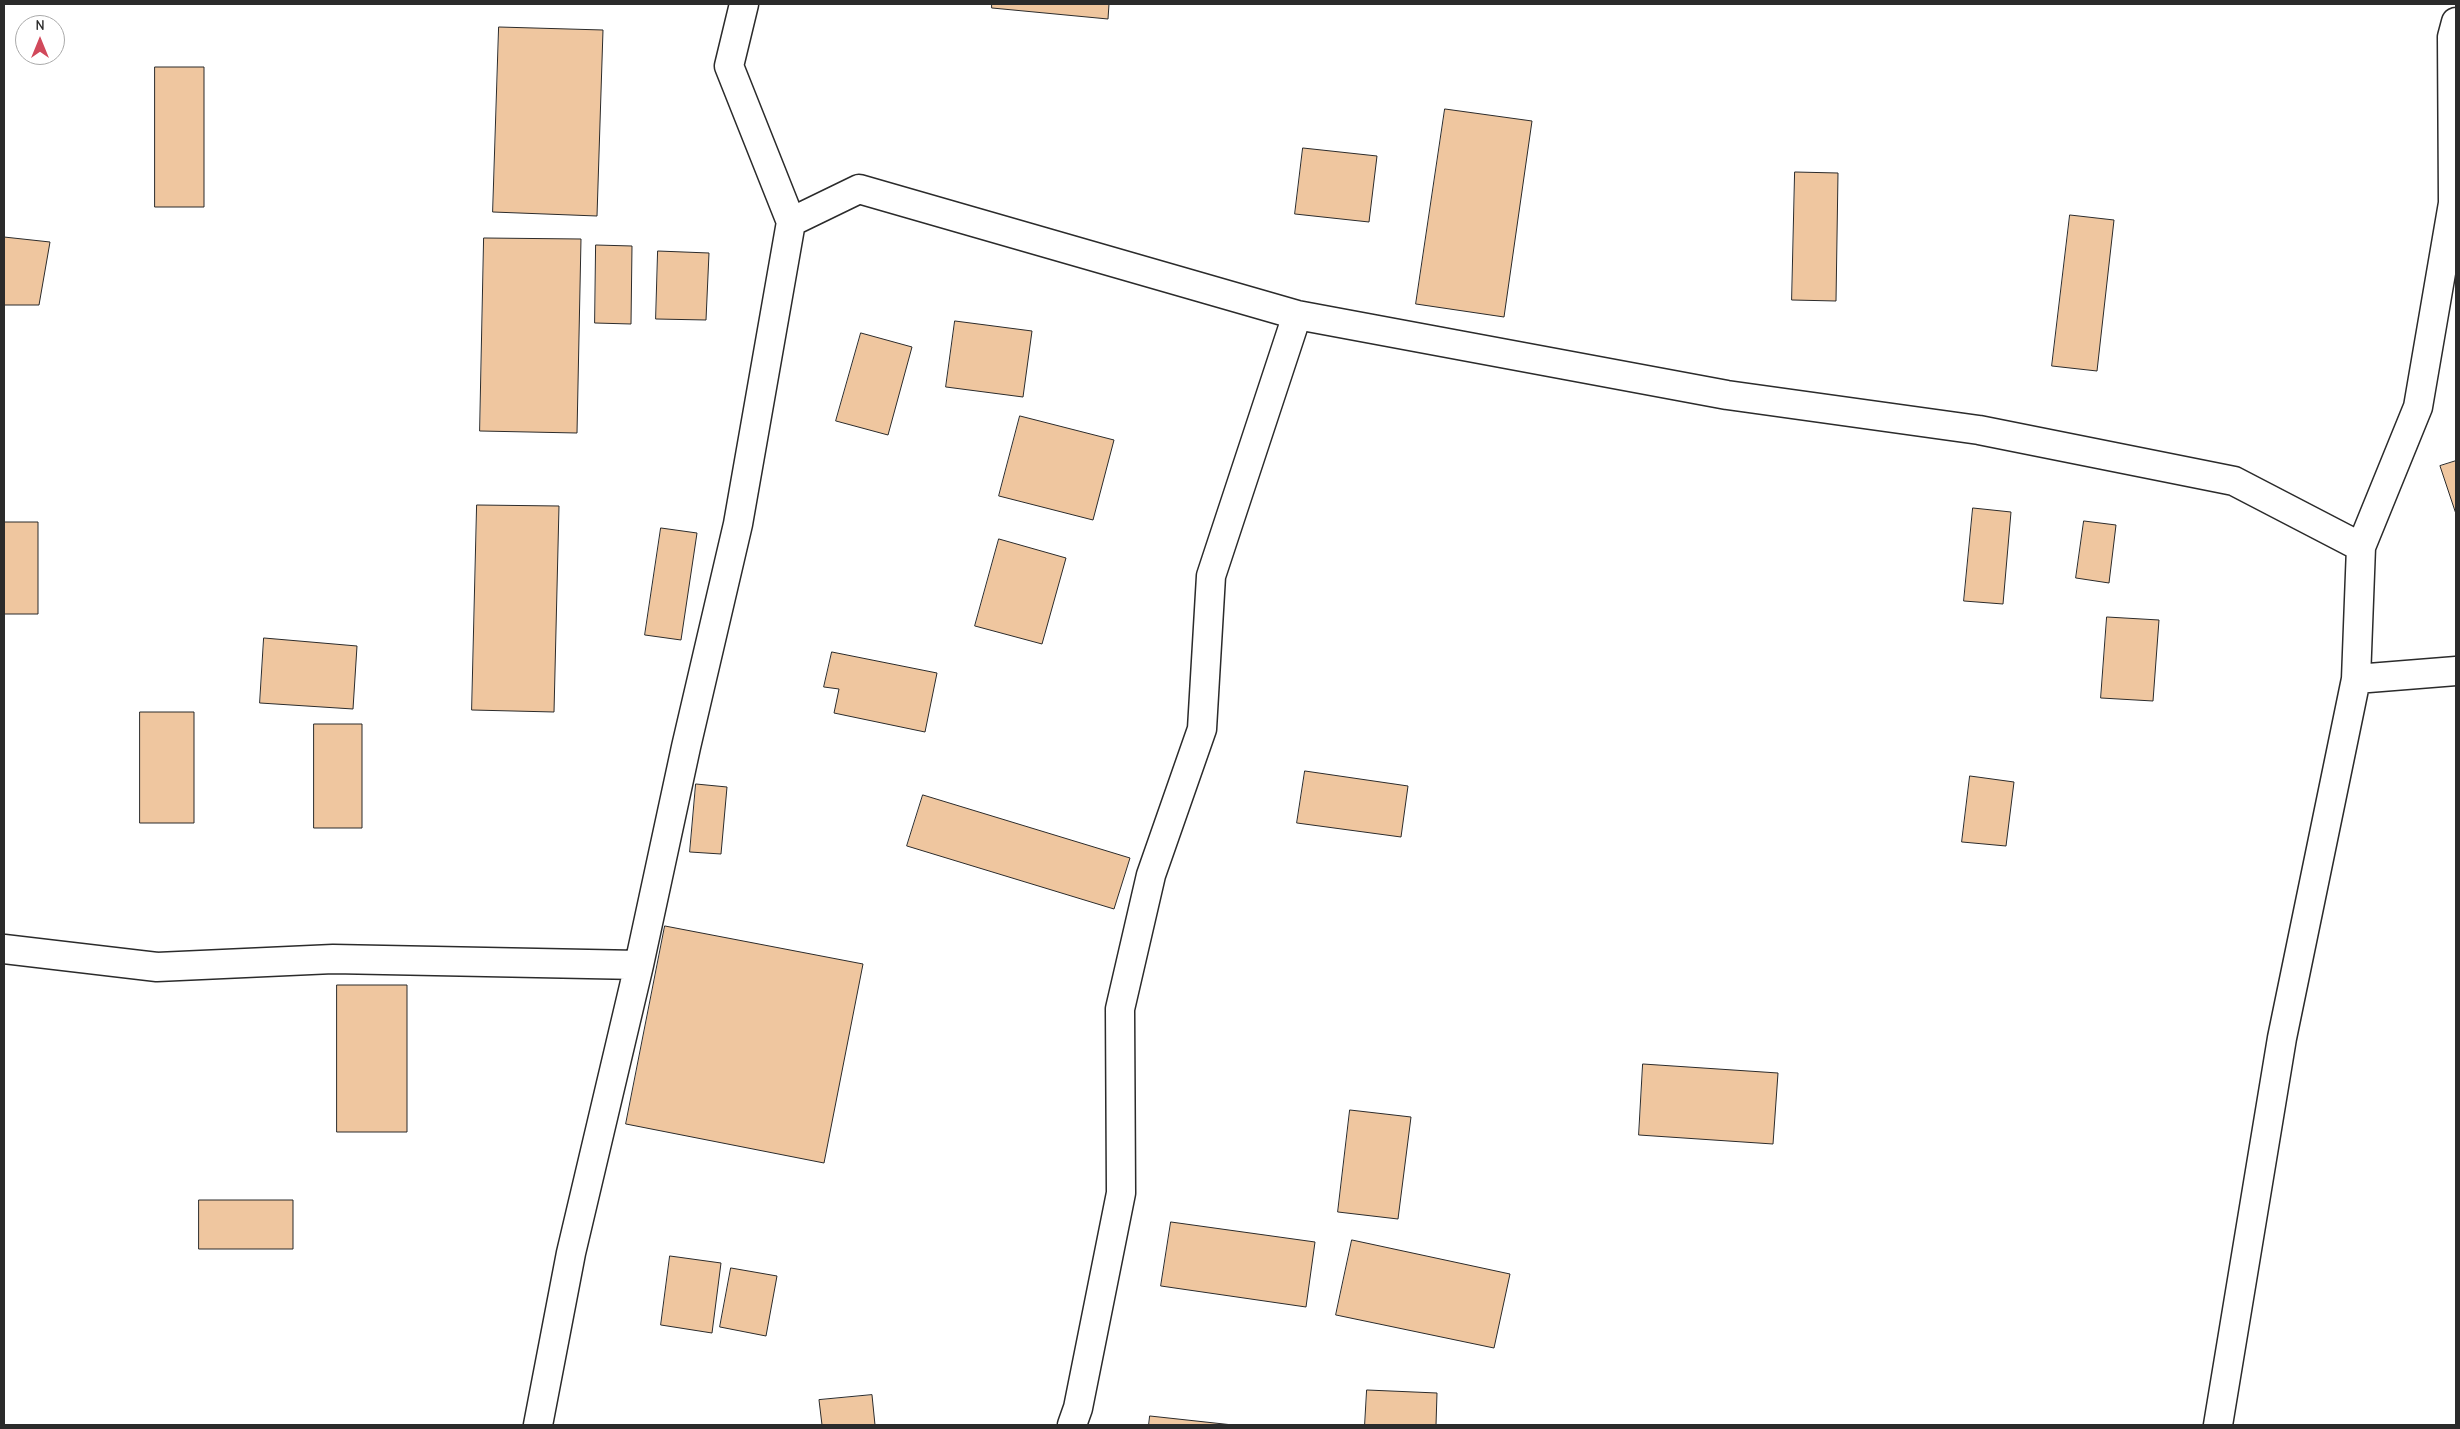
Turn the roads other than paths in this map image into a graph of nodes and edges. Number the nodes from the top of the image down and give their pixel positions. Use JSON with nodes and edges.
{"nodes":[{"id":1,"x":744,"y":4,"type":"edge"},
{"id":2,"x":2456,"y":22,"type":"edge"},
{"id":3,"x":2455,"y":202,"type":"edge"},
{"id":4,"x":791,"y":222,"type":"junction"},
{"id":5,"x":1297,"y":315,"type":"junction"},
{"id":6,"x":2361,"y":547,"type":"junction"},
{"id":7,"x":2456,"y":671,"type":"edge"},
{"id":8,"x":2356,"y":679,"type":"junction"},
{"id":9,"x":4,"y":950,"type":"edge"},
{"id":10,"x":639,"y":965,"type":"junction"},
{"id":11,"x":538,"y":1425,"type":"edge"},
{"id":12,"x":1072,"y":1425,"type":"edge"},
{"id":13,"x":2218,"y":1425,"type":"edge"}],
"edges":[{"from":1,"to":4,"type":"street"},
{"from":2,"to":3,"type":"street"},
{"from":3,"to":6,"type":"street"},
{"from":4,"to":5,"type":"street"},
{"from":4,"to":10,"type":"street"},
{"from":5,"to":6,"type":"street"},
{"from":5,"to":12,"type":"street"},
{"from":6,"to":8,"type":"street"},
{"from":7,"to":8,"type":"street"},
{"from":8,"to":13,"type":"street"},
{"from":9,"to":10,"type":"street"},
{"from":10,"to":11,"type":"street"}]}
